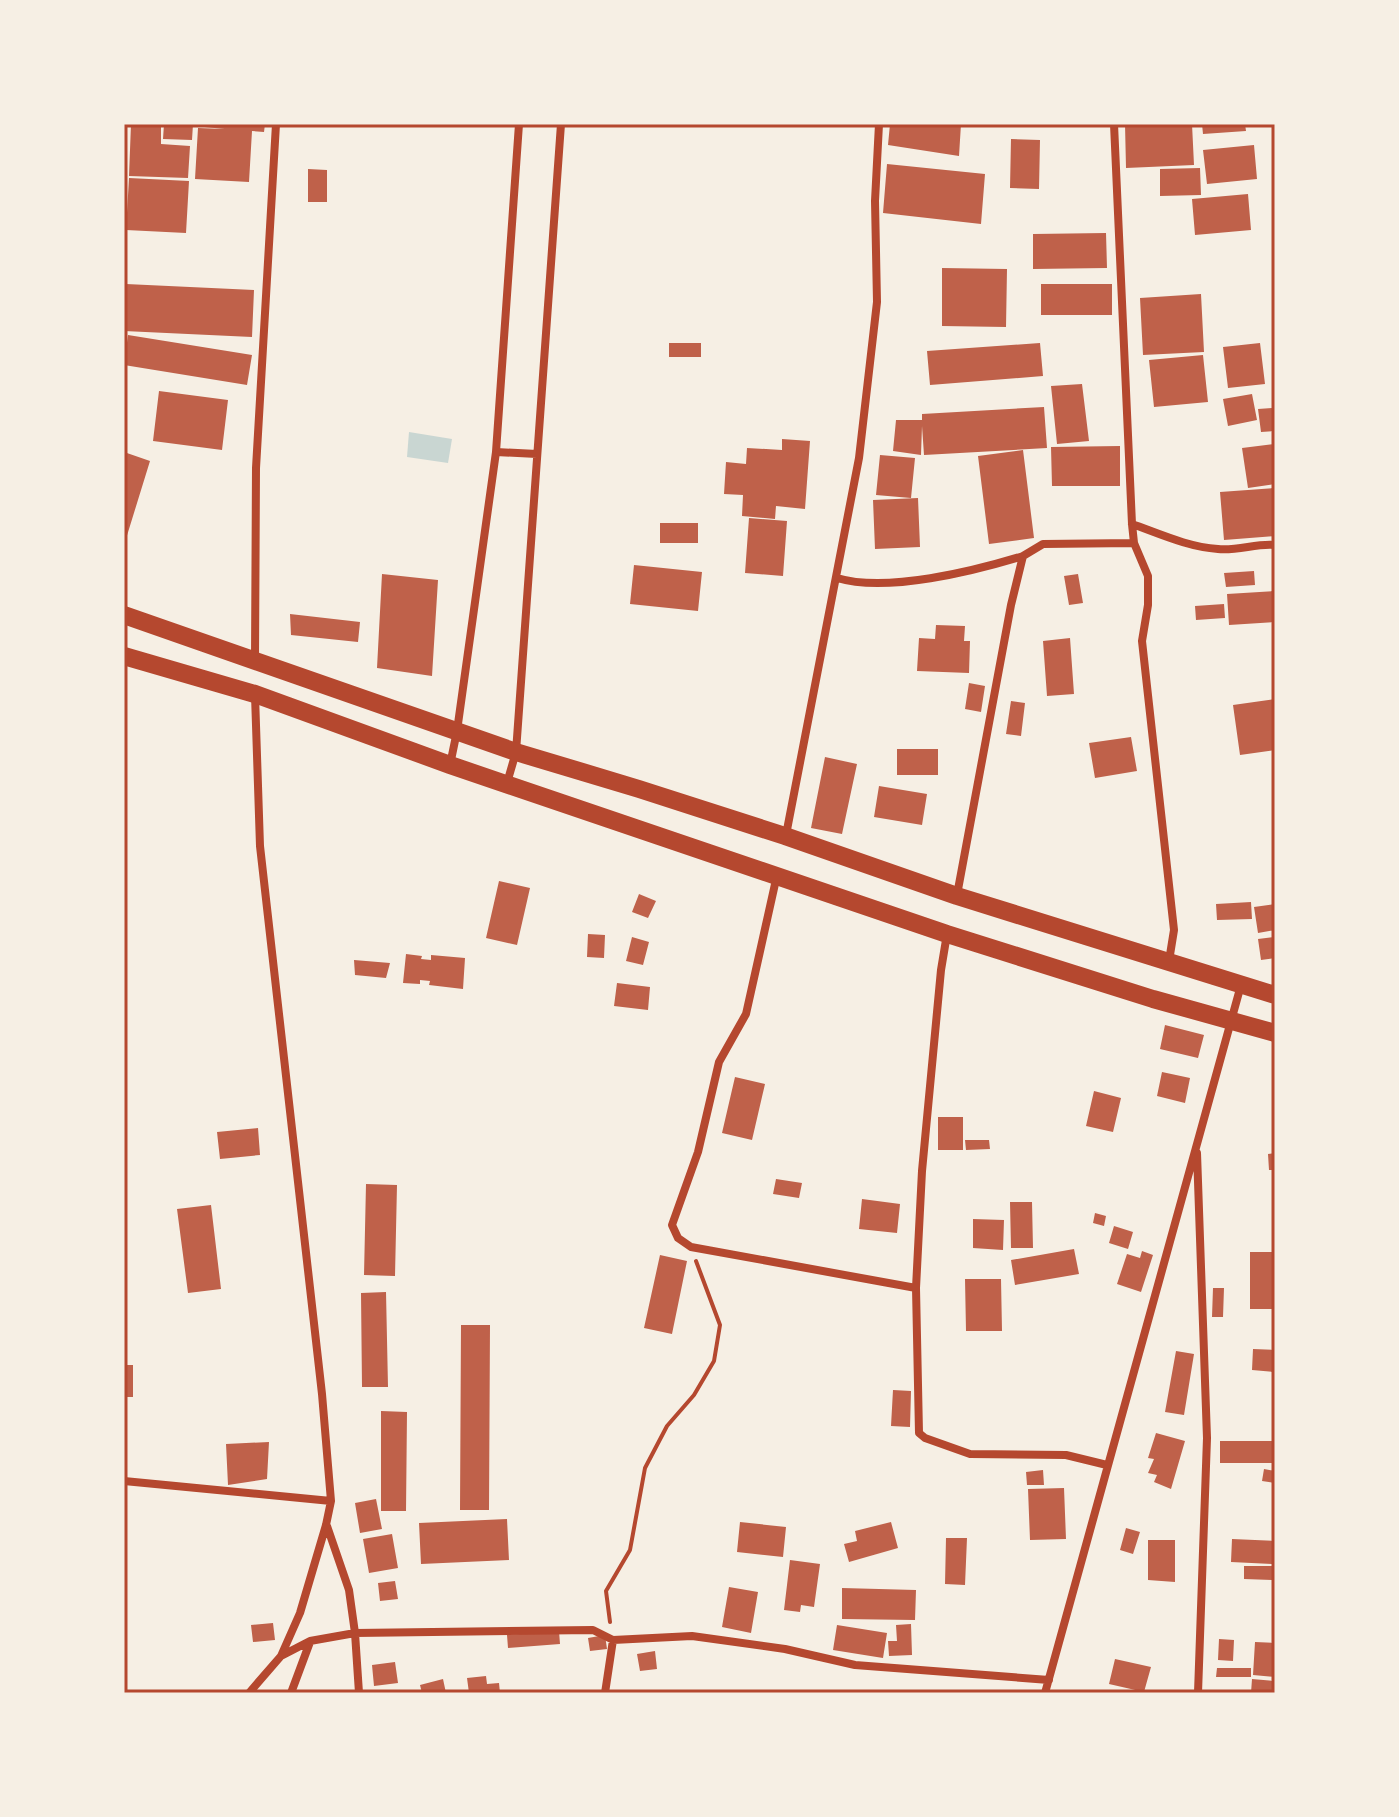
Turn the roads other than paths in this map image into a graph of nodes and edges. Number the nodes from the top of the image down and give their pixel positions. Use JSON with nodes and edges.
{"nodes":[{"id":1,"x":276,"y":124,"type":"edge"},
{"id":2,"x":519,"y":124,"type":"edge"},
{"id":3,"x":561,"y":124,"type":"edge"},
{"id":4,"x":879,"y":124,"type":"edge"},
{"id":5,"x":1114,"y":124,"type":"edge"},
{"id":6,"x":496,"y":452,"type":"junction"},
{"id":7,"x":537,"y":454,"type":"junction"},
{"id":8,"x":1132,"y":524,"type":"junction"},
{"id":9,"x":1134,"y":543,"type":"junction"},
{"id":10,"x":1275,"y":545,"type":"edge"},
{"id":11,"x":1023,"y":556,"type":"junction"},
{"id":12,"x":837,"y":578,"type":"junction"},
{"id":13,"x":124,"y":615,"type":"edge"},
{"id":14,"x":124,"y":656,"type":"edge"},
{"id":15,"x":255,"y":661,"type":"junction"},
{"id":16,"x":255,"y":694,"type":"junction"},
{"id":17,"x":457,"y":731,"type":"junction"},
{"id":18,"x":516,"y":752,"type":"junction"},
{"id":19,"x":450,"y":765,"type":"junction"},
{"id":20,"x":507,"y":784,"type":"junction"},
{"id":21,"x":785,"y":836,"type":"junction"},
{"id":22,"x":777,"y":875,"type":"junction"},
{"id":23,"x":957,"y":896,"type":"junction"},
{"id":24,"x":947,"y":934,"type":"junction"},
{"id":25,"x":1168,"y":961,"type":"junction"},
{"id":26,"x":1241,"y":984,"type":"junction"},
{"id":27,"x":1275,"y":995,"type":"edge"},
{"id":28,"x":1231,"y":1022,"type":"junction"},
{"id":29,"x":1275,"y":1033,"type":"edge"},
{"id":30,"x":1196,"y":1144,"type":"junction"},
{"id":31,"x":916,"y":1288,"type":"junction"},
{"id":32,"x":1107,"y":1465,"type":"junction"},
{"id":33,"x":124,"y":1481,"type":"edge"},
{"id":34,"x":331,"y":1501,"type":"junction"},
{"id":35,"x":326,"y":1525,"type":"junction"},
{"id":36,"x":355,"y":1633,"type":"junction"},
{"id":37,"x":613,"y":1640,"type":"junction"},
{"id":38,"x":310,"y":1641,"type":"junction"},
{"id":39,"x":281,"y":1656,"type":"junction"},
{"id":40,"x":1049,"y":1680,"type":"junction"},
{"id":41,"x":249,"y":1693,"type":"edge"},
{"id":42,"x":291,"y":1693,"type":"edge"},
{"id":43,"x":359,"y":1693,"type":"edge"},
{"id":44,"x":605,"y":1693,"type":"edge"},
{"id":45,"x":1045,"y":1693,"type":"edge"},
{"id":46,"x":1198,"y":1693,"type":"edge"}],
"edges":[{"from":1,"to":15,"type":"street"},
{"from":2,"to":6,"type":"street"},
{"from":3,"to":7,"type":"street"},
{"from":4,"to":12,"type":"street"},
{"from":5,"to":8,"type":"street"},
{"from":6,"to":7,"type":"street"},
{"from":6,"to":17,"type":"street"},
{"from":7,"to":18,"type":"street"},
{"from":8,"to":9,"type":"street"},
{"from":8,"to":10,"type":"street"},
{"from":9,"to":11,"type":"street"},
{"from":9,"to":25,"type":"street"},
{"from":11,"to":12,"type":"street"},
{"from":11,"to":23,"type":"street"},
{"from":12,"to":21,"type":"street"},
{"from":13,"to":15,"type":"main road"},
{"from":14,"to":16,"type":"main road"},
{"from":15,"to":17,"type":"main road"},
{"from":16,"to":19,"type":"main road"},
{"from":16,"to":34,"type":"street"},
{"from":17,"to":18,"type":"main road"},
{"from":17,"to":19,"type":"street"},
{"from":18,"to":20,"type":"street"},
{"from":18,"to":21,"type":"main road"},
{"from":19,"to":20,"type":"main road"},
{"from":20,"to":22,"type":"main road"},
{"from":21,"to":23,"type":"main road"},
{"from":22,"to":24,"type":"main road"},
{"from":22,"to":31,"type":"street"},
{"from":23,"to":25,"type":"main road"},
{"from":24,"to":28,"type":"main road"},
{"from":24,"to":31,"type":"street"},
{"from":25,"to":26,"type":"main road"},
{"from":26,"to":27,"type":"main road"},
{"from":26,"to":28,"type":"street"},
{"from":28,"to":29,"type":"main road"},
{"from":28,"to":30,"type":"street"},
{"from":30,"to":32,"type":"street"},
{"from":30,"to":46,"type":"street"},
{"from":31,"to":32,"type":"street"},
{"from":32,"to":40,"type":"street"},
{"from":33,"to":34,"type":"street"},
{"from":34,"to":35,"type":"street"},
{"from":35,"to":36,"type":"street"},
{"from":35,"to":39,"type":"street"},
{"from":36,"to":37,"type":"street"},
{"from":36,"to":38,"type":"street"},
{"from":36,"to":43,"type":"street"},
{"from":37,"to":40,"type":"street"},
{"from":37,"to":44,"type":"street"},
{"from":38,"to":39,"type":"street"},
{"from":38,"to":42,"type":"street"},
{"from":39,"to":41,"type":"street"},
{"from":40,"to":45,"type":"street"}]}
